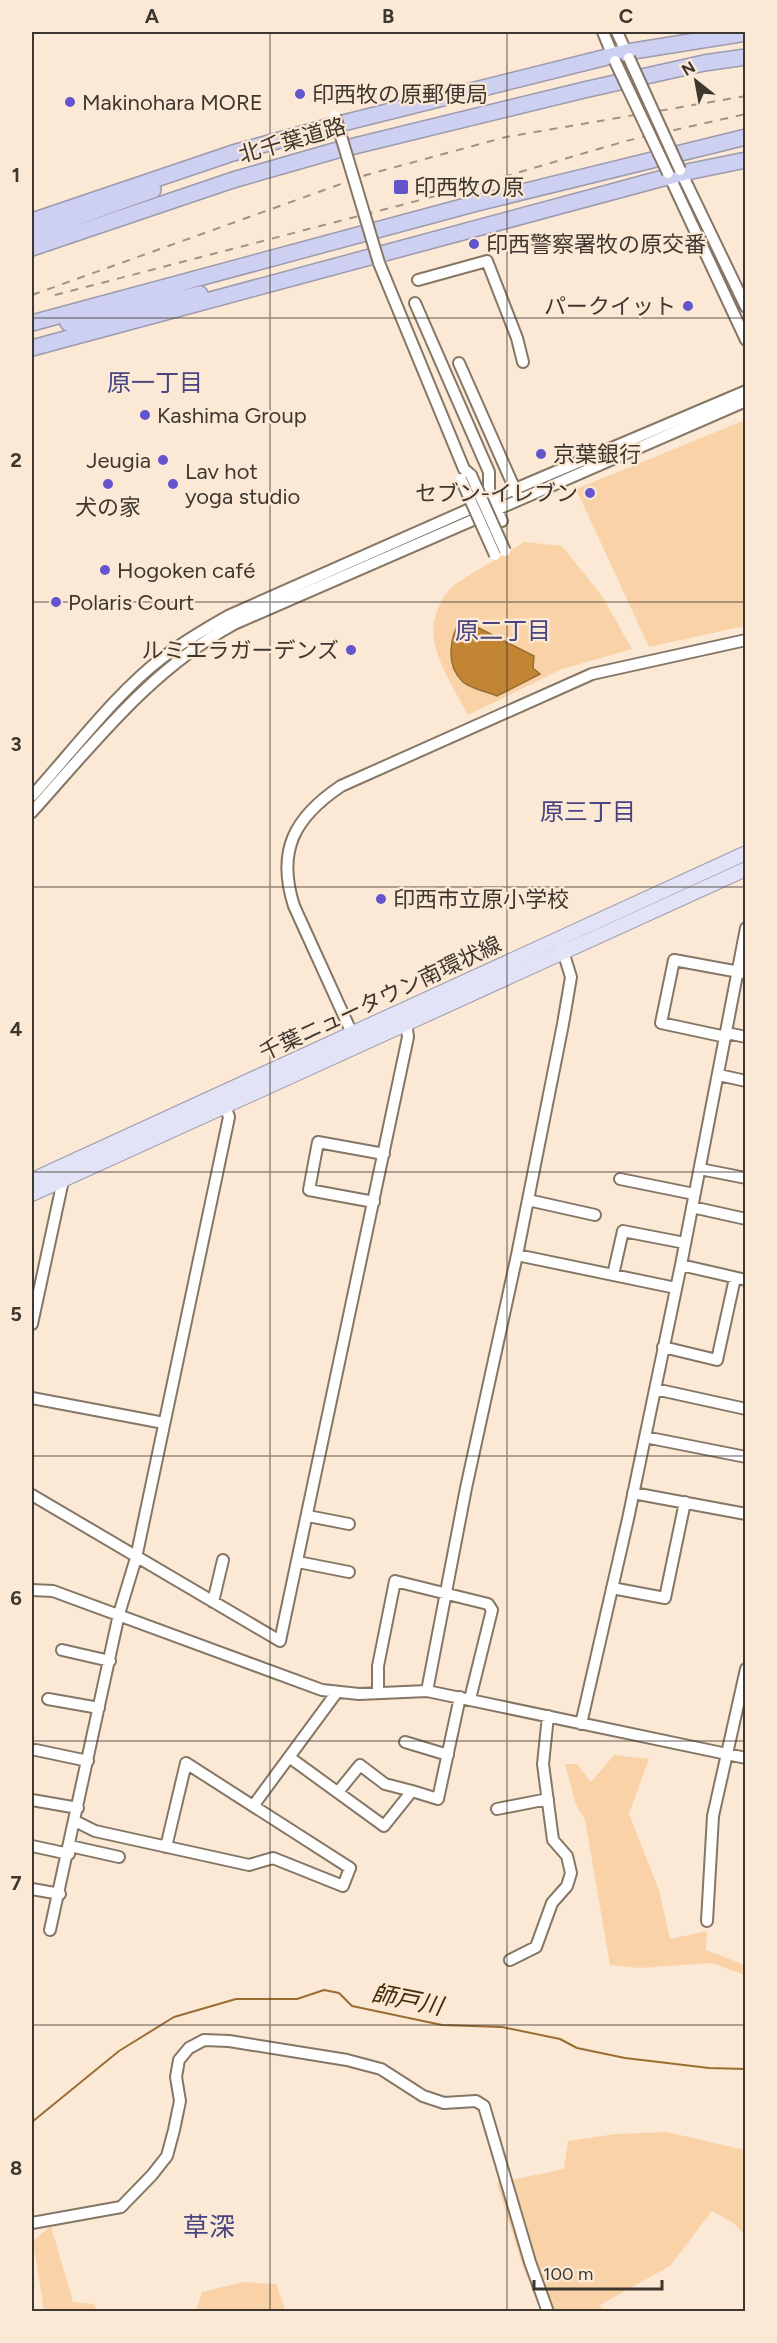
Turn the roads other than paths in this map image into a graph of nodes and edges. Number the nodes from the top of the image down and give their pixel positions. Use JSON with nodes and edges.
{"nodes":[{"id":1,"x":603,"y":32,"type":"edge"},
{"id":2,"x":617,"y":32,"type":"edge"},
{"id":3,"x":746,"y":33,"type":"edge"},
{"id":4,"x":621,"y":57,"type":"junction"},
{"id":5,"x":746,"y":57,"type":"edge"},
{"id":6,"x":335,"y":116,"type":"dead end"},
{"id":7,"x":746,"y":137,"type":"edge"},
{"id":8,"x":234,"y":153,"type":"junction"},
{"id":9,"x":746,"y":160,"type":"edge"},
{"id":10,"x":675,"y":173,"type":"junction"},
{"id":11,"x":32,"y":221,"type":"edge"},
{"id":12,"x":32,"y":233,"type":"edge"},
{"id":13,"x":32,"y":248,"type":"edge"},
{"id":14,"x":418,"y":280,"type":"dead end"},
{"id":15,"x":259,"y":288,"type":"junction"},
{"id":16,"x":416,"y":303,"type":"dead end"},
{"id":17,"x":746,"y":307,"type":"edge"},
{"id":18,"x":32,"y":322,"type":"edge"},
{"id":19,"x":32,"y":329,"type":"edge"},
{"id":20,"x":746,"y":340,"type":"edge"},
{"id":21,"x":32,"y":348,"type":"edge"},
{"id":22,"x":523,"y":362,"type":"dead end"},
{"id":23,"x":459,"y":363,"type":"dead end"},
{"id":24,"x":746,"y":391,"type":"edge"},
{"id":25,"x":746,"y":401,"type":"edge"},
{"id":26,"x":515,"y":489,"type":"junction"},
{"id":27,"x":492,"y":499,"type":"junction"},
{"id":28,"x":520,"y":500,"type":"junction"},
{"id":29,"x":497,"y":509,"type":"junction"},
{"id":30,"x":502,"y":521,"type":"dead end"},
{"id":31,"x":500,"y":553,"type":"dead end"},
{"id":32,"x":746,"y":640,"type":"edge"},
{"id":33,"x":32,"y":796,"type":"edge"},
{"id":34,"x":32,"y":812,"type":"edge"},
{"id":35,"x":746,"y":853,"type":"edge"},
{"id":36,"x":746,"y":868,"type":"edge"},
{"id":37,"x":746,"y":928,"type":"edge"},
{"id":38,"x":561,"y":945,"type":"junction"},
{"id":39,"x":742,"y":973,"type":"edge"},
{"id":40,"x":406,"y":1022,"type":"junction"},
{"id":41,"x":727,"y":1035,"type":"junction"},
{"id":42,"x":746,"y":1037,"type":"edge"},
{"id":43,"x":355,"y":1039,"type":"junction"},
{"id":44,"x":718,"y":1075,"type":"junction"},
{"id":45,"x":746,"y":1081,"type":"edge"},
{"id":46,"x":225,"y":1106,"type":"junction"},
{"id":47,"x":384,"y":1154,"type":"junction"},
{"id":48,"x":700,"y":1168,"type":"junction"},
{"id":49,"x":746,"y":1178,"type":"edge"},
{"id":50,"x":620,"y":1179,"type":"dead end"},
{"id":51,"x":32,"y":1180,"type":"edge"},
{"id":52,"x":59,"y":1181,"type":"junction"},
{"id":53,"x":32,"y":1194,"type":"edge"},
{"id":54,"x":694,"y":1194,"type":"junction"},
{"id":55,"x":528,"y":1200,"type":"junction"},
{"id":56,"x":374,"y":1202,"type":"junction"},
{"id":57,"x":692,"y":1207,"type":"junction"},
{"id":58,"x":595,"y":1215,"type":"dead end"},
{"id":59,"x":746,"y":1219,"type":"edge"},
{"id":60,"x":686,"y":1243,"type":"junction"},
{"id":61,"x":517,"y":1255,"type":"junction"},
{"id":62,"x":681,"y":1265,"type":"junction"},
{"id":63,"x":613,"y":1275,"type":"junction"},
{"id":64,"x":740,"y":1279,"type":"edge"},
{"id":65,"x":676,"y":1288,"type":"junction"},
{"id":66,"x":32,"y":1324,"type":"edge"},
{"id":67,"x":663,"y":1347,"type":"junction"},
{"id":68,"x":655,"y":1389,"type":"junction"},
{"id":69,"x":32,"y":1398,"type":"edge"},
{"id":70,"x":746,"y":1410,"type":"edge"},
{"id":71,"x":164,"y":1423,"type":"junction"},
{"id":72,"x":645,"y":1437,"type":"junction"},
{"id":73,"x":746,"y":1457,"type":"edge"},
{"id":74,"x":633,"y":1492,"type":"junction"},
{"id":75,"x":32,"y":1495,"type":"edge"},
{"id":76,"x":685,"y":1502,"type":"junction"},
{"id":77,"x":746,"y":1514,"type":"edge"},
{"id":78,"x":308,"y":1516,"type":"junction"},
{"id":79,"x":349,"y":1524,"type":"dead end"},
{"id":80,"x":136,"y":1558,"type":"junction"},
{"id":81,"x":223,"y":1560,"type":"dead end"},
{"id":82,"x":298,"y":1562,"type":"junction"},
{"id":83,"x":349,"y":1572,"type":"dead end"},
{"id":84,"x":612,"y":1588,"type":"junction"},
{"id":85,"x":32,"y":1590,"type":"edge"},
{"id":86,"x":446,"y":1592,"type":"junction"},
{"id":87,"x":213,"y":1602,"type":"junction"},
{"id":88,"x":119,"y":1614,"type":"junction"},
{"id":89,"x":62,"y":1650,"type":"dead end"},
{"id":90,"x":110,"y":1660,"type":"junction"},
{"id":91,"x":746,"y":1669,"type":"edge"},
{"id":92,"x":427,"y":1691,"type":"junction"},
{"id":93,"x":337,"y":1692,"type":"junction"},
{"id":94,"x":743,"y":1692,"type":"edge"},
{"id":95,"x":378,"y":1693,"type":"junction"},
{"id":96,"x":465,"y":1698,"type":"junction"},
{"id":97,"x":48,"y":1699,"type":"dead end"},
{"id":98,"x":99,"y":1708,"type":"junction"},
{"id":99,"x":548,"y":1716,"type":"junction"},
{"id":100,"x":581,"y":1724,"type":"junction"},
{"id":101,"x":405,"y":1742,"type":"dead end"},
{"id":102,"x":36,"y":1750,"type":"dead end"},
{"id":103,"x":727,"y":1754,"type":"junction"},
{"id":104,"x":448,"y":1755,"type":"junction"},
{"id":105,"x":289,"y":1757,"type":"junction"},
{"id":106,"x":746,"y":1758,"type":"edge"},
{"id":107,"x":88,"y":1761,"type":"junction"},
{"id":108,"x":412,"y":1791,"type":"junction"},
{"id":109,"x":338,"y":1792,"type":"junction"},
{"id":110,"x":548,"y":1799,"type":"junction"},
{"id":111,"x":32,"y":1800,"type":"edge"},
{"id":112,"x":253,"y":1806,"type":"junction"},
{"id":113,"x":78,"y":1808,"type":"junction"},
{"id":114,"x":497,"y":1809,"type":"dead end"},
{"id":115,"x":75,"y":1821,"type":"junction"},
{"id":116,"x":32,"y":1846,"type":"edge"},
{"id":117,"x":166,"y":1847,"type":"junction"},
{"id":118,"x":69,"y":1850,"type":"junction"},
{"id":119,"x":118,"y":1857,"type":"dead end"},
{"id":120,"x":32,"y":1888,"type":"edge"},
{"id":121,"x":60,"y":1894,"type":"junction"},
{"id":122,"x":708,"y":1921,"type":"dead end"},
{"id":123,"x":50,"y":1930,"type":"dead end"},
{"id":124,"x":510,"y":1960,"type":"dead end"},
{"id":125,"x":32,"y":2223,"type":"edge"},
{"id":126,"x":548,"y":2312,"type":"edge"}],
"edges":[{"from":1,"to":4,"type":"street"},
{"from":2,"to":4,"type":"street"},
{"from":3,"to":4,"type":"highway","name":"北千葉道路"},
{"from":4,"to":8,"type":"highway","name":"北千葉道路"},
{"from":4,"to":10,"type":"street","bridge":true},
{"from":5,"to":13,"type":"highway","name":"北千葉道路"},
{"from":6,"to":31,"type":"street","bridge":true},
{"from":7,"to":18,"type":"highway"},
{"from":8,"to":11,"type":"highway","name":"北千葉道路"},
{"from":8,"to":12,"type":"highway"},
{"from":9,"to":10,"type":"highway"},
{"from":10,"to":15,"type":"highway"},
{"from":10,"to":17,"type":"street"},
{"from":10,"to":20,"type":"street"},
{"from":14,"to":22,"type":"street"},
{"from":15,"to":19,"type":"highway"},
{"from":15,"to":21,"type":"highway"},
{"from":16,"to":27,"type":"street"},
{"from":23,"to":26,"type":"street"},
{"from":24,"to":26,"type":"street"},
{"from":25,"to":28,"type":"street"},
{"from":26,"to":27,"type":"street"},
{"from":26,"to":28,"type":"street"},
{"from":27,"to":29,"type":"street"},
{"from":27,"to":33,"type":"street"},
{"from":28,"to":29,"type":"street"},
{"from":29,"to":30,"type":"street"},
{"from":29,"to":34,"type":"street"},
{"from":32,"to":43,"type":"street"},
{"from":35,"to":38,"type":"main road","name":"千葉ニュータウン南環状線"},
{"from":36,"to":38,"type":"main road","name":"千葉ニュータウン南環状線"},
{"from":37,"to":39,"type":"street"},
{"from":38,"to":40,"type":"main road","name":"千葉ニュータウン南環状線"},
{"from":38,"to":43,"type":"main road","name":"千葉ニュータウン南環状線"},
{"from":38,"to":55,"type":"street"},
{"from":39,"to":41,"type":"street"},
{"from":39,"to":41,"type":"street"},
{"from":40,"to":43,"type":"main road","name":"千葉ニュータウン南環状線"},
{"from":40,"to":47,"type":"street"},
{"from":41,"to":42,"type":"street"},
{"from":41,"to":44,"type":"street"},
{"from":43,"to":46,"type":"main road","name":"千葉ニュータウン南環状線"},
{"from":43,"to":51,"type":"main road","name":"千葉ニュータウン南環状線"},
{"from":44,"to":45,"type":"street"},
{"from":44,"to":48,"type":"street"},
{"from":46,"to":52,"type":"main road","name":"千葉ニュータウン南環状線"},
{"from":46,"to":71,"type":"street"},
{"from":47,"to":56,"type":"street"},
{"from":47,"to":56,"type":"street"},
{"from":48,"to":49,"type":"street"},
{"from":48,"to":54,"type":"street"},
{"from":50,"to":54,"type":"street"},
{"from":52,"to":53,"type":"main road","name":"千葉ニュータウン南環状線"},
{"from":52,"to":66,"type":"street"},
{"from":54,"to":57,"type":"street"},
{"from":55,"to":58,"type":"street"},
{"from":55,"to":61,"type":"street"},
{"from":56,"to":78,"type":"street"},
{"from":57,"to":59,"type":"street"},
{"from":57,"to":60,"type":"street"},
{"from":60,"to":62,"type":"street"},
{"from":60,"to":63,"type":"street"},
{"from":61,"to":63,"type":"street"},
{"from":61,"to":86,"type":"street"},
{"from":62,"to":64,"type":"street"},
{"from":62,"to":65,"type":"street"},
{"from":63,"to":65,"type":"street"},
{"from":64,"to":67,"type":"street"},
{"from":65,"to":67,"type":"street"},
{"from":67,"to":68,"type":"street"},
{"from":68,"to":70,"type":"street"},
{"from":68,"to":72,"type":"street"},
{"from":69,"to":71,"type":"street"},
{"from":71,"to":80,"type":"street"},
{"from":72,"to":73,"type":"street"},
{"from":72,"to":74,"type":"street"},
{"from":74,"to":76,"type":"street"},
{"from":74,"to":84,"type":"street"},
{"from":75,"to":80,"type":"street"},
{"from":76,"to":77,"type":"street"},
{"from":76,"to":84,"type":"street"},
{"from":78,"to":79,"type":"street"},
{"from":78,"to":82,"type":"street"},
{"from":80,"to":87,"type":"street"},
{"from":80,"to":88,"type":"street"},
{"from":81,"to":87,"type":"street"},
{"from":82,"to":83,"type":"street"},
{"from":82,"to":87,"type":"street"},
{"from":84,"to":100,"type":"street"},
{"from":85,"to":88,"type":"street"},
{"from":86,"to":92,"type":"street"},
{"from":86,"to":95,"type":"street"},
{"from":86,"to":96,"type":"street"},
{"from":88,"to":90,"type":"street"},
{"from":88,"to":93,"type":"street"},
{"from":89,"to":90,"type":"street"},
{"from":90,"to":98,"type":"street"},
{"from":91,"to":94,"type":"street"},
{"from":92,"to":95,"type":"street"},
{"from":92,"to":96,"type":"street"},
{"from":93,"to":95,"type":"street"},
{"from":93,"to":105,"type":"street"},
{"from":94,"to":103,"type":"street"},
{"from":96,"to":99,"type":"street"},
{"from":96,"to":104,"type":"street"},
{"from":97,"to":98,"type":"street"},
{"from":98,"to":107,"type":"street"},
{"from":99,"to":100,"type":"street"},
{"from":99,"to":110,"type":"street"},
{"from":100,"to":103,"type":"street"},
{"from":101,"to":104,"type":"street"},
{"from":102,"to":107,"type":"street"},
{"from":103,"to":106,"type":"street"},
{"from":103,"to":122,"type":"street"},
{"from":104,"to":108,"type":"street"},
{"from":105,"to":109,"type":"street"},
{"from":105,"to":112,"type":"street"},
{"from":107,"to":113,"type":"street"},
{"from":108,"to":109,"type":"street"},
{"from":108,"to":109,"type":"street"},
{"from":110,"to":114,"type":"street"},
{"from":110,"to":124,"type":"street"},
{"from":111,"to":113,"type":"street"},
{"from":112,"to":117,"type":"street"},
{"from":112,"to":117,"type":"street"},
{"from":113,"to":115,"type":"street"},
{"from":115,"to":117,"type":"street"},
{"from":115,"to":118,"type":"street"},
{"from":116,"to":118,"type":"street"},
{"from":118,"to":119,"type":"street"},
{"from":118,"to":121,"type":"street"},
{"from":120,"to":121,"type":"street"},
{"from":121,"to":123,"type":"street"},
{"from":125,"to":126,"type":"street"}]}
